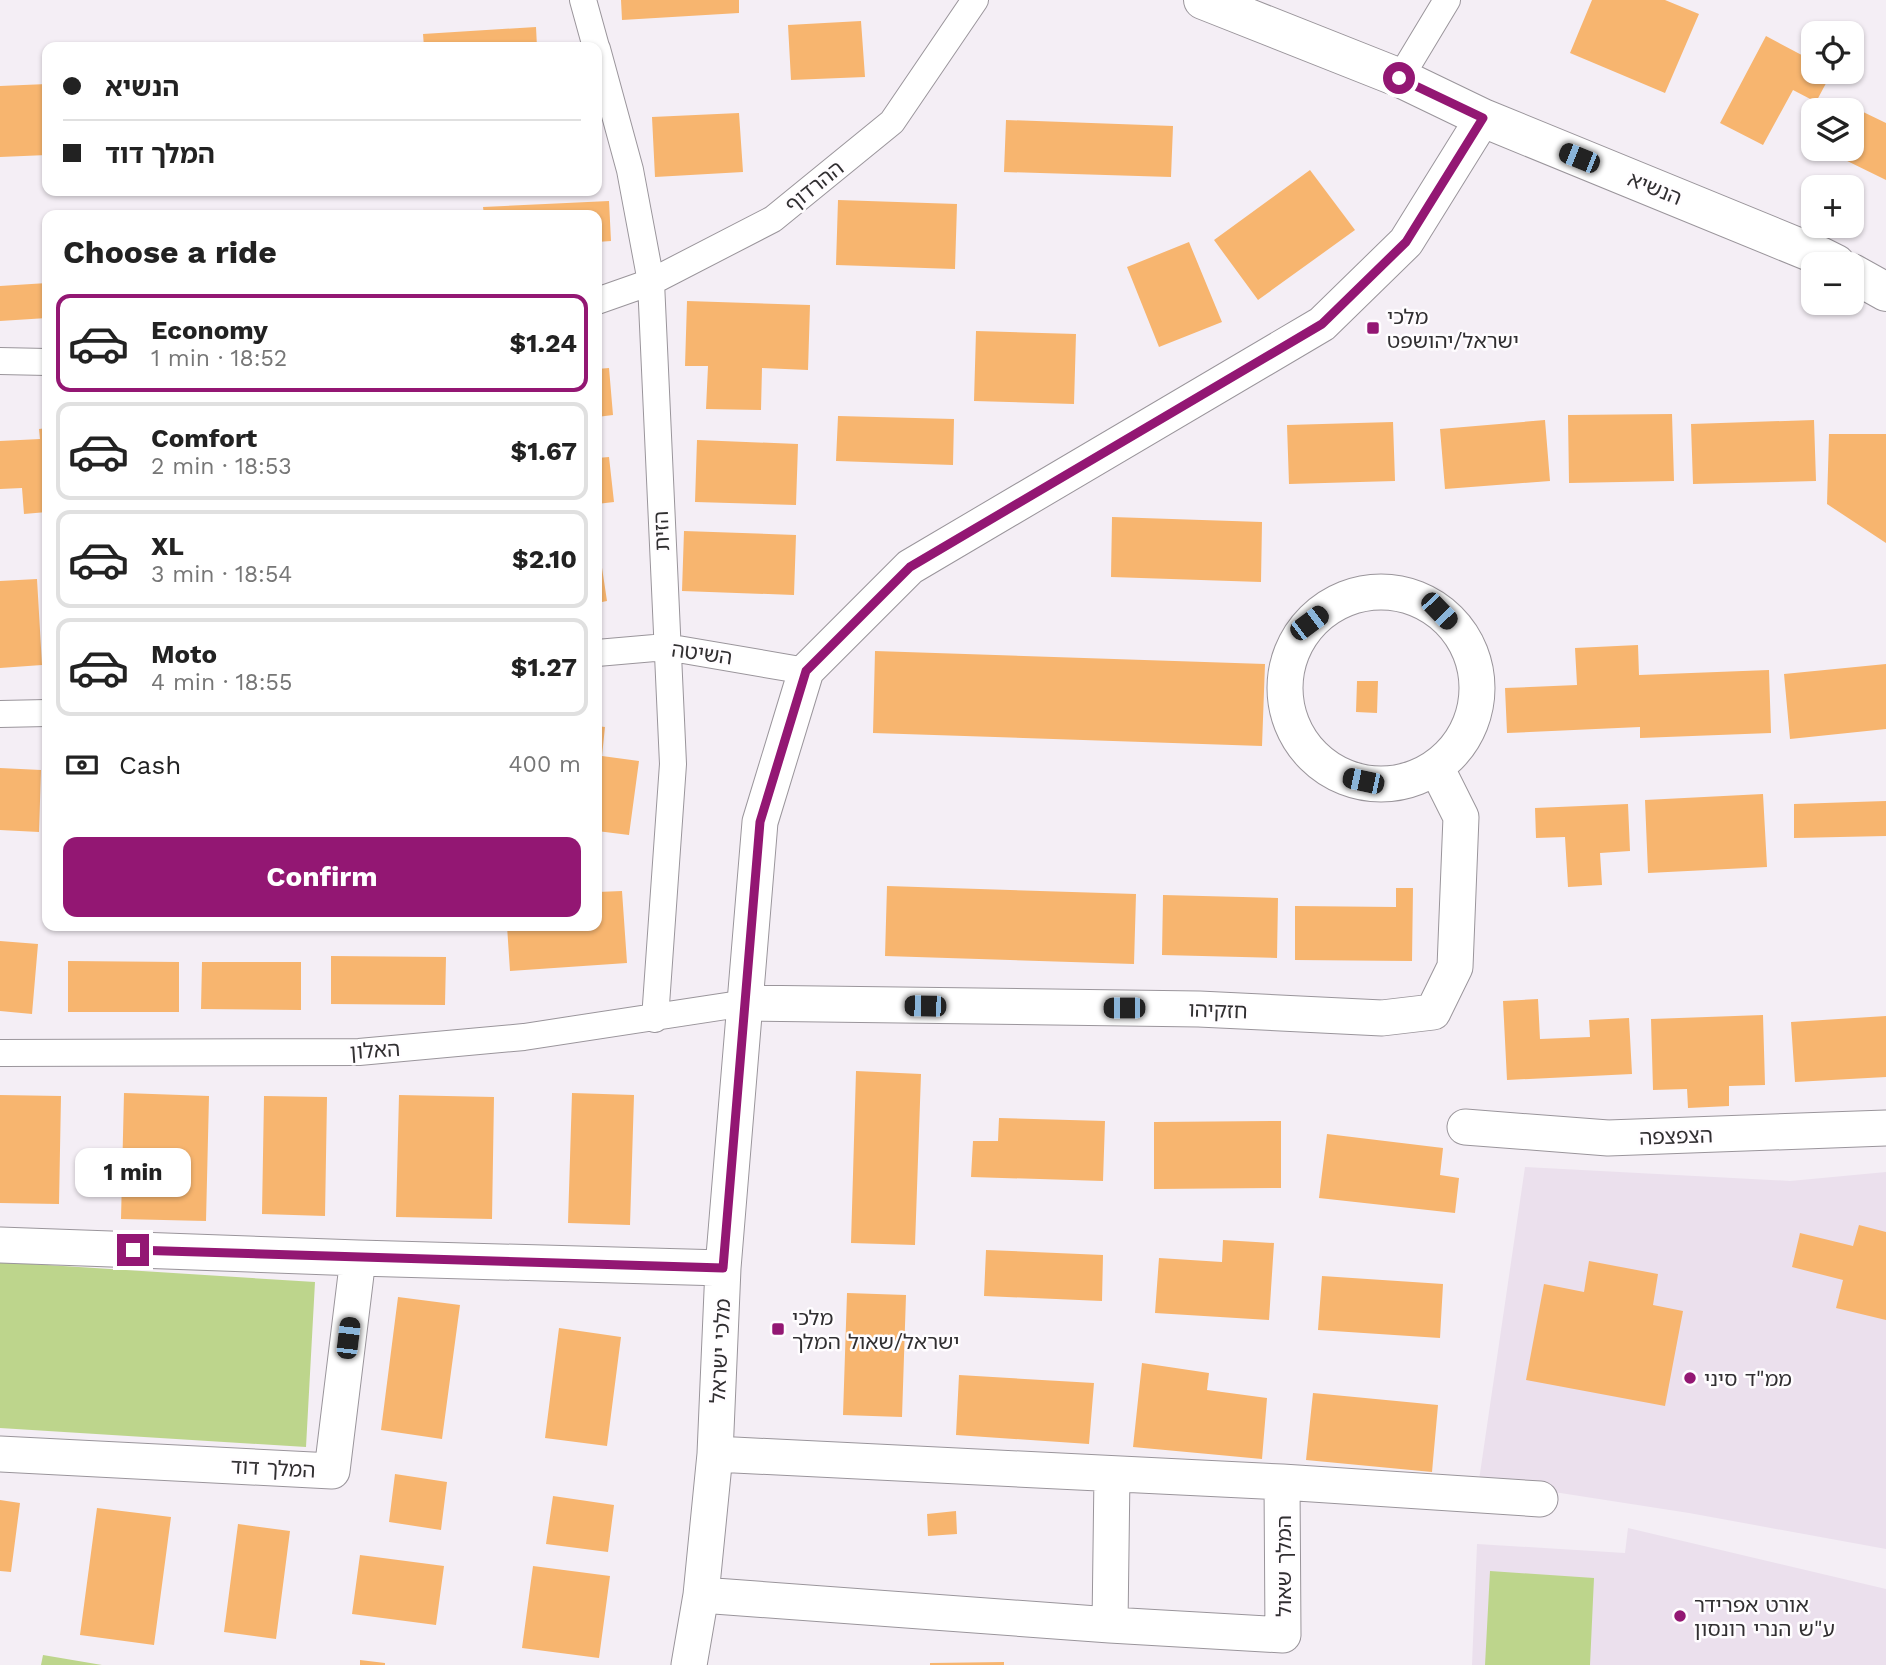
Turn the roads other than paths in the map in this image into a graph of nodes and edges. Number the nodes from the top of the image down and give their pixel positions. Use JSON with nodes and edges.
{"nodes":[{"id":1,"x":583,"y":0,"type":"edge"},
{"id":2,"x":975,"y":0,"type":"edge"},
{"id":3,"x":1203,"y":0,"type":"edge"},
{"id":4,"x":1447,"y":0,"type":"edge"},
{"id":5,"x":594,"y":42,"type":"edge"},
{"id":6,"x":602,"y":70,"type":"edge"},
{"id":7,"x":1399,"y":78,"type":"junction"},
{"id":8,"x":1483,"y":118,"type":"junction"},
{"id":9,"x":1810,"y":252,"type":"edge"},
{"id":10,"x":1864,"y":280,"type":"edge"},
{"id":11,"x":651,"y":282,"type":"junction"},
{"id":12,"x":1886,"y":292,"type":"edge"},
{"id":13,"x":602,"y":299,"type":"edge"},
{"id":14,"x":0,"y":361,"type":"edge"},
{"id":15,"x":42,"y":362,"type":"edge"},
{"id":16,"x":666,"y":647,"type":"junction"},
{"id":17,"x":602,"y":653,"type":"edge"},
{"id":18,"x":806,"y":671,"type":"junction"},
{"id":19,"x":42,"y":713,"type":"edge"},
{"id":20,"x":0,"y":714,"type":"edge"},
{"id":21,"x":1436,"y":767,"type":"junction"},
{"id":22,"x":746,"y":1003,"type":"junction"},
{"id":23,"x":655,"y":1019,"type":"junction"},
{"id":24,"x":0,"y":1053,"type":"edge"},
{"id":25,"x":1465,"y":1127,"type":"dead end"},
{"id":26,"x":1886,"y":1128,"type":"edge"},
{"id":27,"x":0,"y":1245,"type":"edge"},
{"id":28,"x":358,"y":1258,"type":"junction"},
{"id":29,"x":723,"y":1268,"type":"junction"},
{"id":30,"x":0,"y":1454,"type":"edge"},
{"id":31,"x":715,"y":1454,"type":"junction"},
{"id":32,"x":1112,"y":1474,"type":"junction"},
{"id":33,"x":1282,"y":1482,"type":"junction"},
{"id":34,"x":1540,"y":1499,"type":"dead end"},
{"id":35,"x":701,"y":1595,"type":"junction"},
{"id":36,"x":1110,"y":1625,"type":"junction"},
{"id":37,"x":689,"y":1665,"type":"edge"}],
"edges":[{"from":1,"to":5,"type":"street","name":"הזית"},
{"from":2,"to":11,"type":"street","name":"ההרדוף"},
{"from":3,"to":7,"type":"street","name":"הנשיא"},
{"from":4,"to":7,"type":"street"},
{"from":6,"to":11,"type":"street","name":"הזית"},
{"from":7,"to":8,"type":"street","name":"הנשיא"},
{"from":8,"to":9,"type":"street","name":"הנשיא"},
{"from":8,"to":18,"type":"street","name":"מלכי ישראל"},
{"from":10,"to":12,"type":"street"},
{"from":11,"to":13,"type":"street","name":"ההרדוף"},
{"from":11,"to":16,"type":"street","name":"הזית"},
{"from":14,"to":15,"type":"street"},
{"from":16,"to":17,"type":"street","name":"השיטה"},
{"from":16,"to":18,"type":"street","name":"השיטה"},
{"from":16,"to":23,"type":"street","name":"הזית"},
{"from":18,"to":22,"type":"street","name":"מלכי ישראל"},
{"from":19,"to":20,"type":"street"},
{"from":21,"to":21,"type":"street"},
{"from":21,"to":22,"type":"street","name":"חזקיהו"},
{"from":22,"to":23,"type":"street","name":"האלון"},
{"from":22,"to":29,"type":"street","name":"מלכי ישראל"},
{"from":23,"to":24,"type":"street","name":"האלון"},
{"from":25,"to":26,"type":"street","name":"הצפצפה"},
{"from":27,"to":28,"type":"street"},
{"from":28,"to":29,"type":"street"},
{"from":28,"to":30,"type":"street","name":"המלך דוד"},
{"from":29,"to":31,"type":"street","name":"מלכי ישראל"},
{"from":31,"to":32,"type":"street"},
{"from":31,"to":35,"type":"street","name":"מלכי ישראל"},
{"from":32,"to":33,"type":"street"},
{"from":32,"to":36,"type":"street"},
{"from":33,"to":34,"type":"street"},
{"from":33,"to":36,"type":"street","name":"המלך שאול"},
{"from":35,"to":36,"type":"street","name":"המלך שאול"},
{"from":35,"to":37,"type":"street","name":"מלכי ישראל"}]}
